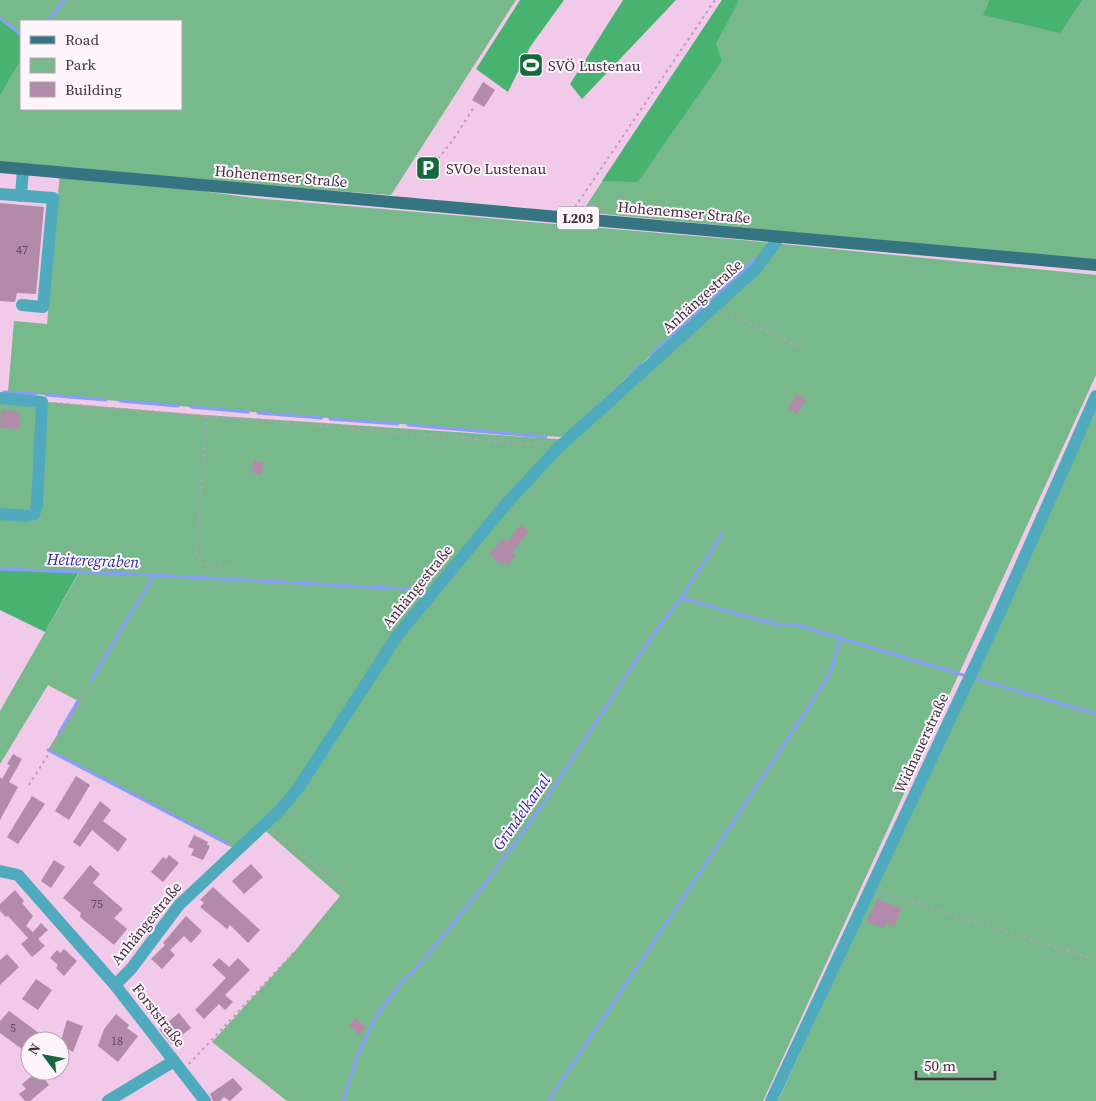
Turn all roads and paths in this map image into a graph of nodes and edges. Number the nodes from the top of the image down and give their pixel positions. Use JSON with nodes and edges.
{"nodes":[{"id":1,"x":715,"y":0,"type":"edge"},
{"id":2,"x":474,"y":107,"type":"dead end"},
{"id":3,"x":434,"y":164,"type":"dead end"},
{"id":4,"x":0,"y":167,"type":"edge"},
{"id":5,"x":23,"y":169,"type":"junction"},
{"id":6,"x":0,"y":194,"type":"edge"},
{"id":7,"x":21,"y":196,"type":"junction"},
{"id":8,"x":569,"y":217,"type":"junction"},
{"id":9,"x":779,"y":237,"type":"junction"},
{"id":10,"x":1096,"y":265,"type":"edge"},
{"id":11,"x":22,"y":305,"type":"dead end"},
{"id":12,"x":715,"y":305,"type":"junction"},
{"id":13,"x":808,"y":350,"type":"dead end"},
{"id":14,"x":1096,"y":396,"type":"edge"},
{"id":15,"x":0,"y":398,"type":"edge"},
{"id":16,"x":42,"y":402,"type":"junction"},
{"id":17,"x":207,"y":416,"type":"junction"},
{"id":18,"x":558,"y":448,"type":"junction"},
{"id":19,"x":0,"y":514,"type":"edge"},
{"id":20,"x":230,"y":567,"type":"dead end"},
{"id":21,"x":89,"y":690,"type":"dead end"},
{"id":22,"x":29,"y":785,"type":"dead end"},
{"id":23,"x":264,"y":825,"type":"junction"},
{"id":24,"x":0,"y":871,"type":"edge"},
{"id":25,"x":346,"y":885,"type":"dead end"},
{"id":26,"x":871,"y":889,"type":"junction"},
{"id":27,"x":294,"y":952,"type":"dead end"},
{"id":28,"x":1096,"y":960,"type":"edge"},
{"id":29,"x":115,"y":986,"type":"junction"},
{"id":30,"x":174,"y":1061,"type":"junction"},
{"id":31,"x":182,"y":1071,"type":"junction"},
{"id":32,"x":108,"y":1101,"type":"edge"},
{"id":33,"x":205,"y":1101,"type":"edge"},
{"id":34,"x":771,"y":1101,"type":"edge"}],
"edges":[{"from":1,"to":8,"type":"path"},
{"from":2,"to":3,"type":"path"},
{"from":4,"to":5,"type":"main road","name":"Hohenemser Straße","number":"L203"},
{"from":5,"to":7,"type":"street"},
{"from":5,"to":8,"type":"main road","name":"Hohenemser Straße","number":"L203"},
{"from":6,"to":7,"type":"street"},
{"from":7,"to":11,"type":"street"},
{"from":8,"to":9,"type":"main road","name":"Hohenemser Straße","number":"L203"},
{"from":9,"to":10,"type":"main road","name":"Hohenemser Straße","number":"L203"},
{"from":9,"to":12,"type":"street","name":"Anhängestraße"},
{"from":12,"to":13,"type":"path"},
{"from":12,"to":18,"type":"street","name":"Anhängestraße"},
{"from":14,"to":26,"type":"street","name":"Widnauerstraße"},
{"from":15,"to":16,"type":"street"},
{"from":16,"to":17,"type":"path"},
{"from":16,"to":19,"type":"street"},
{"from":17,"to":18,"type":"path"},
{"from":17,"to":20,"type":"path"},
{"from":18,"to":23,"type":"street","name":"Anhängestraße"},
{"from":21,"to":22,"type":"path"},
{"from":23,"to":25,"type":"path"},
{"from":23,"to":29,"type":"street","name":"Anhängestraße"},
{"from":24,"to":29,"type":"street","name":"Forststraße"},
{"from":26,"to":28,"type":"path"},
{"from":26,"to":34,"type":"street","name":"Widnauerstraße"},
{"from":27,"to":31,"type":"path"},
{"from":29,"to":30,"type":"street","name":"Forststraße"},
{"from":30,"to":31,"type":"street","name":"Forststraße"},
{"from":30,"to":32,"type":"street"},
{"from":31,"to":33,"type":"street","name":"Forststraße"}]}
